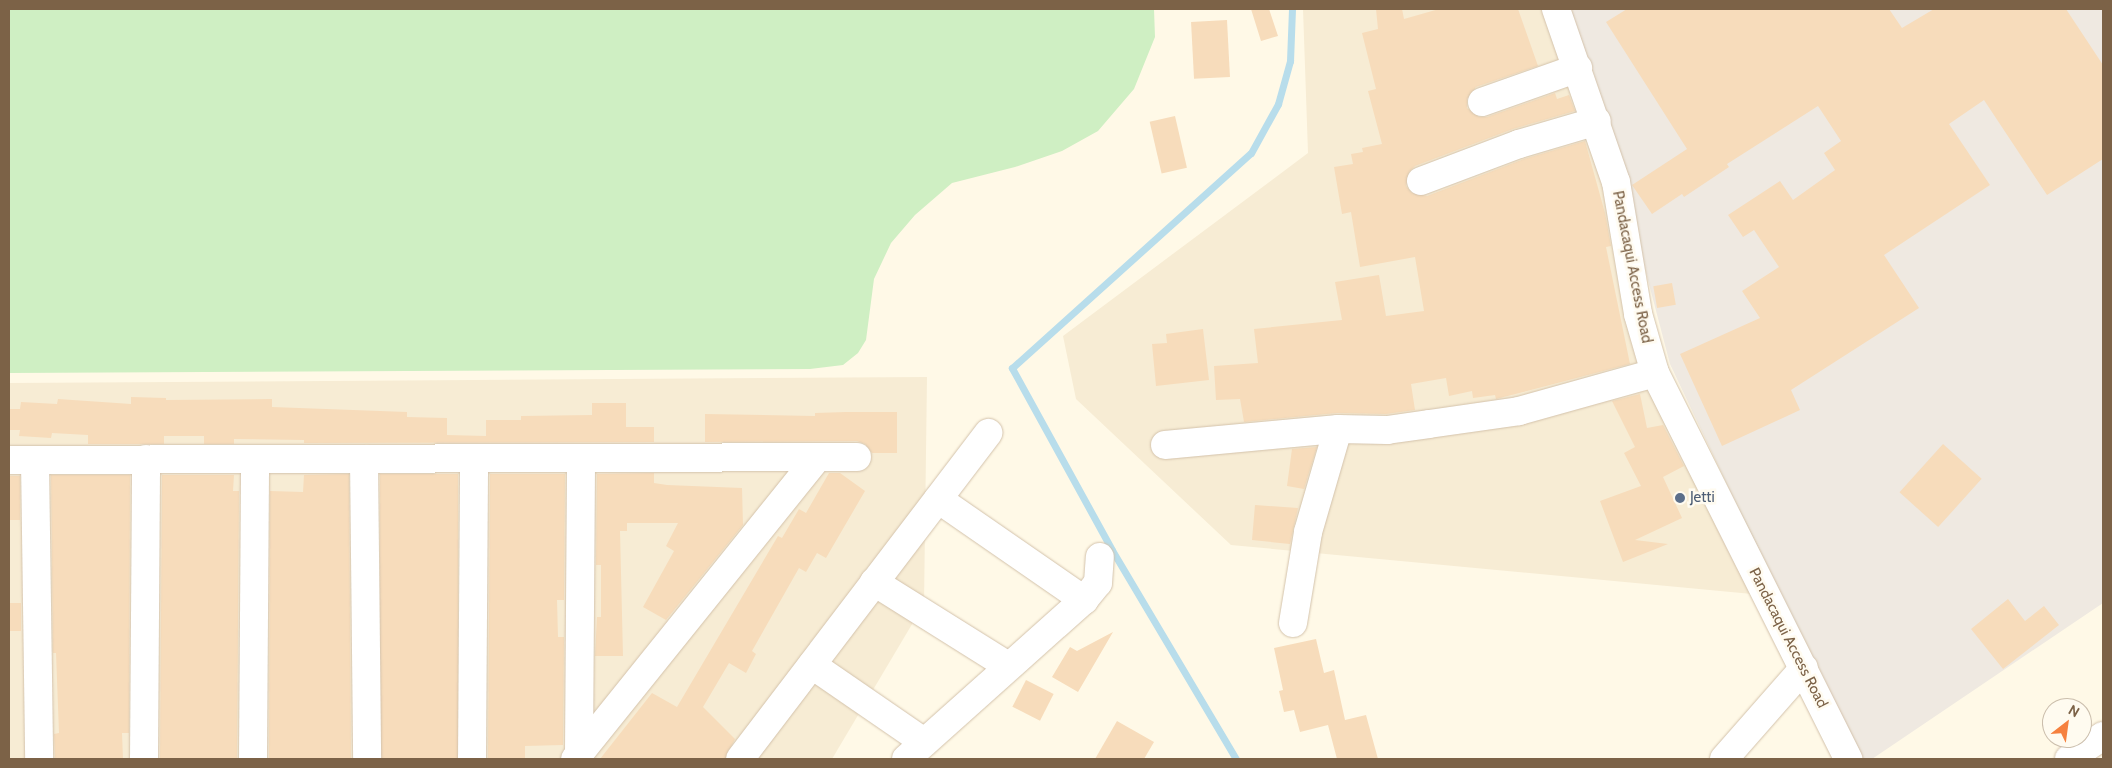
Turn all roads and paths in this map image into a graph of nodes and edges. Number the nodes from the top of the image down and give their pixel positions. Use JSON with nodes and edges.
{"nodes":[{"id":1,"x":1556,"y":9,"type":"edge"},
{"id":2,"x":1578,"y":68,"type":"junction"},
{"id":3,"x":1482,"y":102,"type":"dead end"},
{"id":4,"x":1597,"y":121,"type":"junction"},
{"id":5,"x":1421,"y":181,"type":"dead end"},
{"id":6,"x":1655,"y":373,"type":"junction"},
{"id":7,"x":1338,"y":429,"type":"junction"},
{"id":8,"x":988,"y":433,"type":"dead end"},
{"id":9,"x":1164,"y":445,"type":"dead end"},
{"id":10,"x":856,"y":457,"type":"dead end"},
{"id":11,"x":581,"y":458,"type":"junction"},
{"id":12,"x":146,"y":459,"type":"junction"},
{"id":13,"x":364,"y":459,"type":"junction"},
{"id":14,"x":474,"y":459,"type":"junction"},
{"id":15,"x":816,"y":459,"type":"junction"},
{"id":16,"x":22,"y":460,"type":"edge"},
{"id":17,"x":255,"y":460,"type":"junction"},
{"id":18,"x":938,"y":499,"type":"junction"},
{"id":19,"x":1100,"y":557,"type":"dead end"},
{"id":20,"x":874,"y":582,"type":"junction"},
{"id":21,"x":1084,"y":600,"type":"junction"},
{"id":22,"x":1293,"y":623,"type":"dead end"},
{"id":23,"x":812,"y":665,"type":"junction"},
{"id":24,"x":1008,"y":666,"type":"junction"},
{"id":25,"x":1804,"y":668,"type":"junction"},
{"id":26,"x":2103,"y":736,"type":"edge"},
{"id":27,"x":915,"y":751,"type":"edge"},
{"id":28,"x":752,"y":755,"type":"edge"},
{"id":29,"x":577,"y":756,"type":"edge"},
{"id":30,"x":39,"y":759,"type":"edge"},
{"id":31,"x":144,"y":759,"type":"edge"},
{"id":32,"x":253,"y":759,"type":"edge"},
{"id":33,"x":367,"y":759,"type":"edge"},
{"id":34,"x":472,"y":759,"type":"edge"},
{"id":35,"x":1724,"y":759,"type":"edge"},
{"id":36,"x":1848,"y":759,"type":"edge"},
{"id":37,"x":2069,"y":759,"type":"edge"}],
"edges":[{"from":1,"to":2,"type":"street","name":"Pandacaqui Access Road"},
{"from":2,"to":3,"type":"street"},
{"from":2,"to":4,"type":"street","name":"Pandacaqui Access Road"},
{"from":4,"to":5,"type":"street"},
{"from":4,"to":6,"type":"street","name":"Pandacaqui Access Road"},
{"from":6,"to":7,"type":"street"},
{"from":6,"to":25,"type":"street","name":"Pandacaqui Access Road"},
{"from":7,"to":9,"type":"street"},
{"from":7,"to":22,"type":"street"},
{"from":8,"to":18,"type":"street"},
{"from":10,"to":15,"type":"street"},
{"from":11,"to":14,"type":"street"},
{"from":11,"to":15,"type":"street"},
{"from":11,"to":29,"type":"street"},
{"from":12,"to":16,"type":"street"},
{"from":12,"to":17,"type":"street"},
{"from":12,"to":31,"type":"street"},
{"from":13,"to":14,"type":"street"},
{"from":13,"to":17,"type":"street"},
{"from":13,"to":33,"type":"street"},
{"from":14,"to":34,"type":"street"},
{"from":15,"to":29,"type":"street"},
{"from":16,"to":30,"type":"street"},
{"from":17,"to":32,"type":"street"},
{"from":18,"to":20,"type":"street"},
{"from":18,"to":21,"type":"street"},
{"from":19,"to":21,"type":"street"},
{"from":20,"to":23,"type":"street"},
{"from":20,"to":24,"type":"street"},
{"from":21,"to":24,"type":"street"},
{"from":23,"to":27,"type":"street"},
{"from":23,"to":28,"type":"street"},
{"from":24,"to":27,"type":"street"},
{"from":25,"to":35,"type":"street"},
{"from":25,"to":36,"type":"street","name":"Pandacaqui Access Road"},
{"from":26,"to":37,"type":"street"}]}
